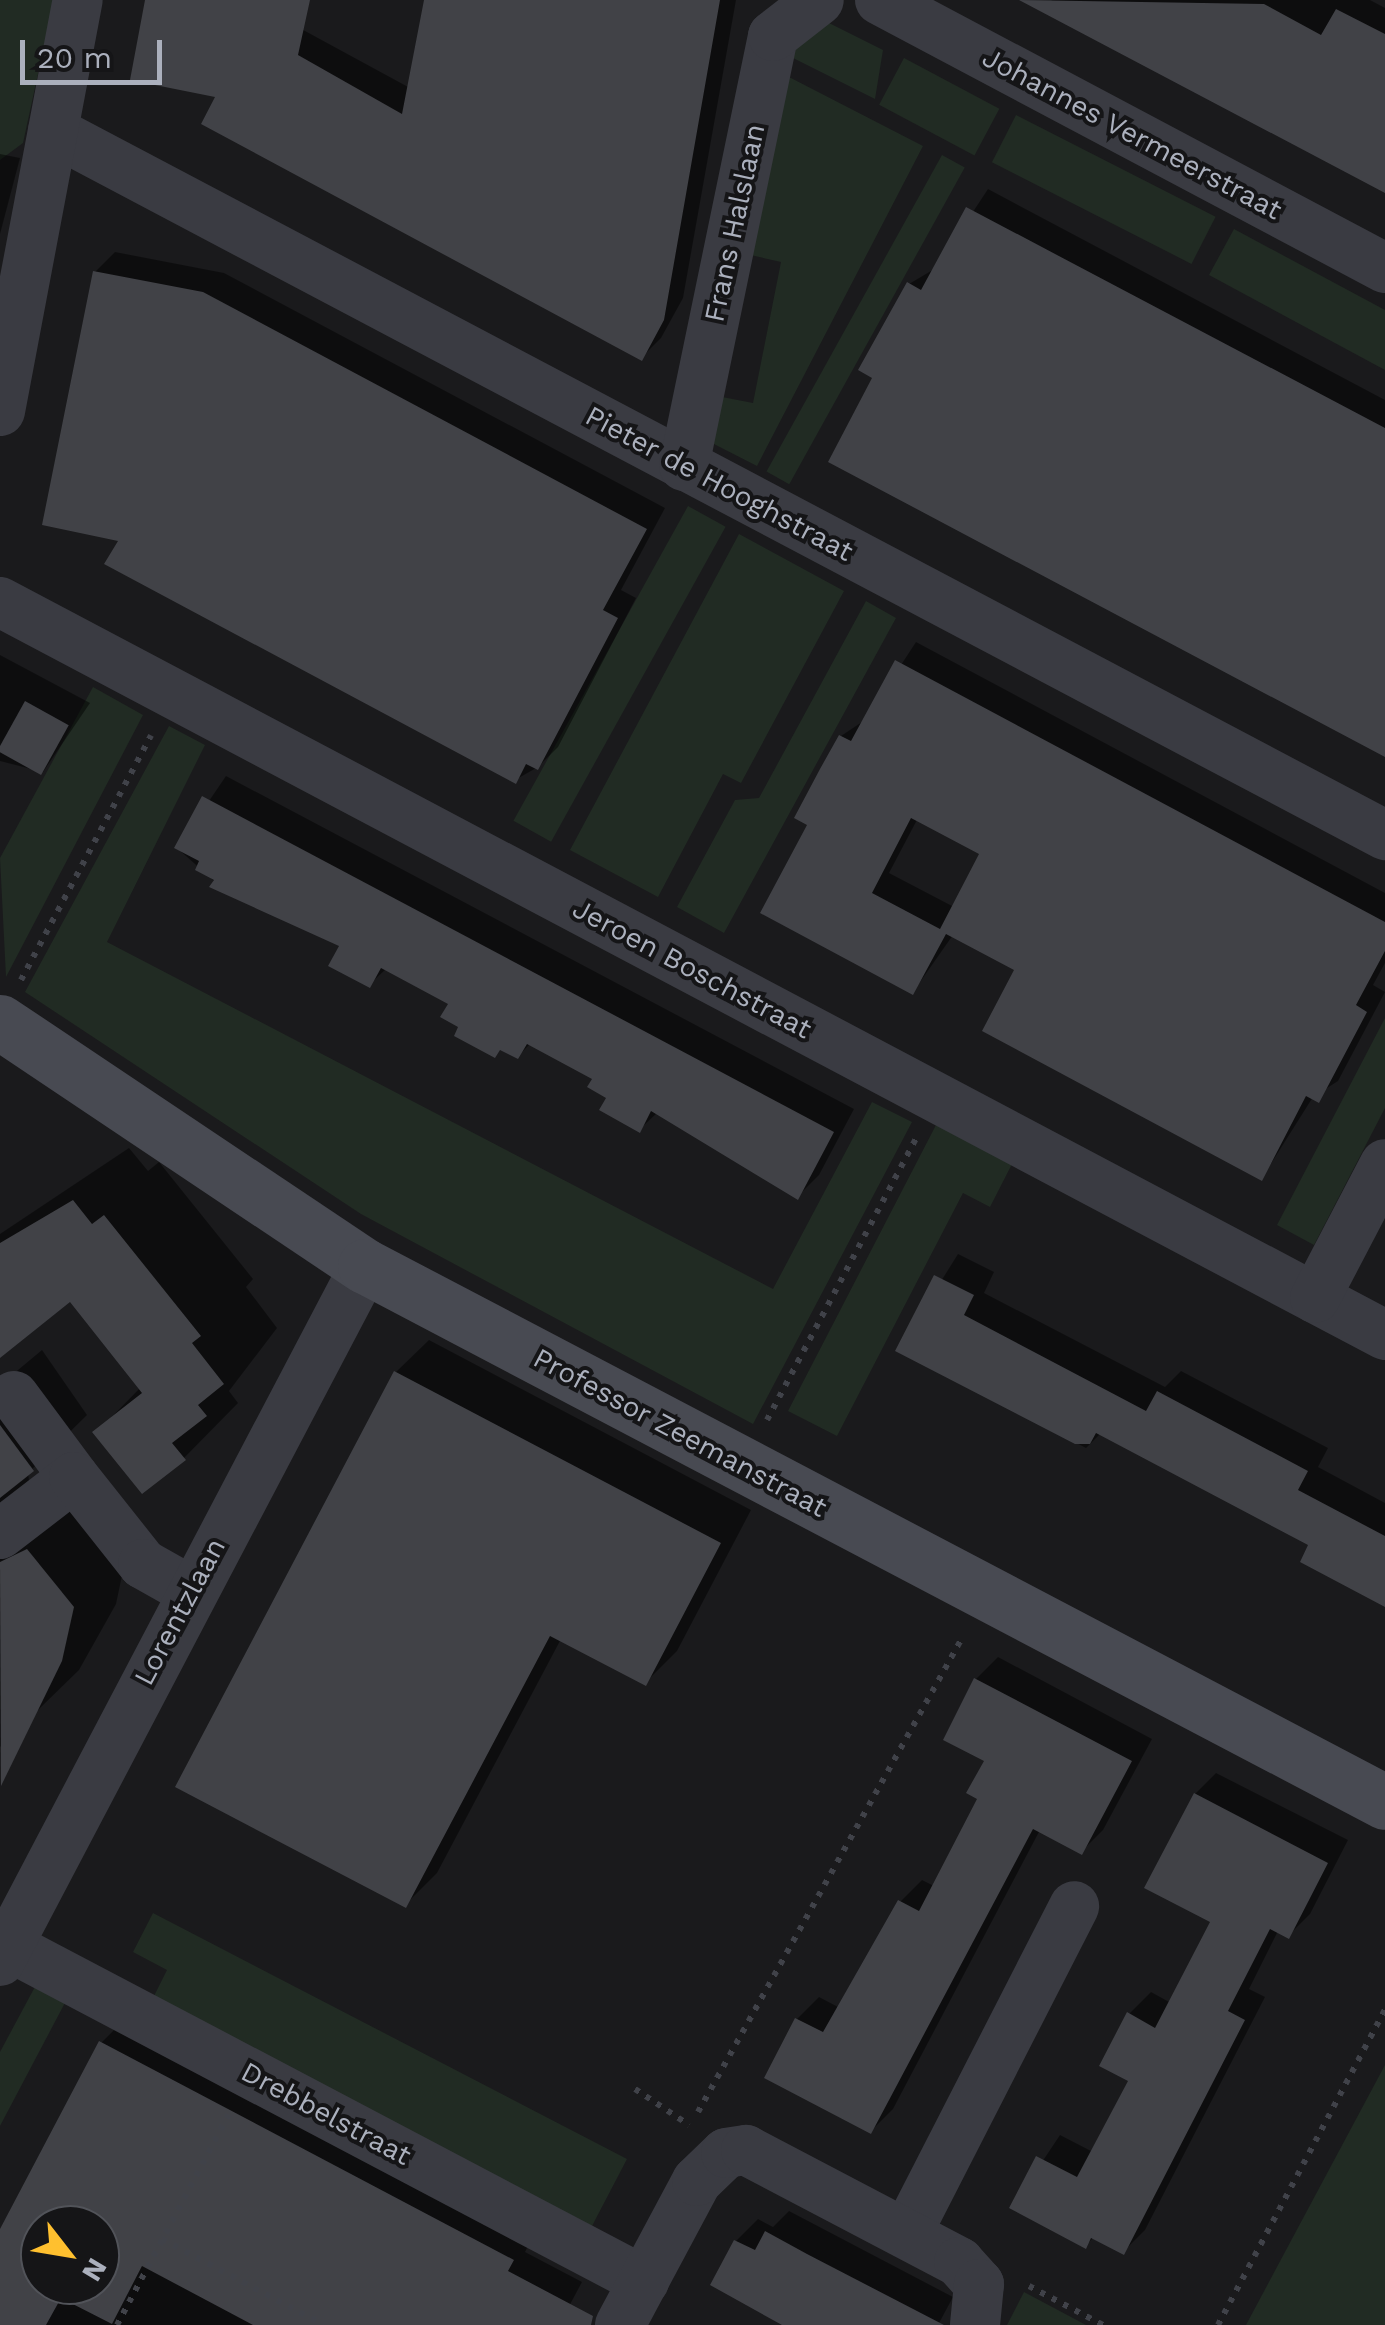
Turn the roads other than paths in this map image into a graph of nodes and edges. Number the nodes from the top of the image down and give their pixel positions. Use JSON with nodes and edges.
{"nodes":[{"id":1,"x":78,"y":0,"type":"edge"},
{"id":2,"x":819,"y":0,"type":"edge"},
{"id":3,"x":880,"y":0,"type":"edge"},
{"id":4,"x":54,"y":131,"type":"junction"},
{"id":5,"x":20,"y":194,"type":"edge"},
{"id":6,"x":1385,"y":268,"type":"edge"},
{"id":7,"x":9,"y":315,"type":"edge"},
{"id":8,"x":0,"y":411,"type":"edge"},
{"id":9,"x":684,"y":466,"type":"junction"},
{"id":10,"x":0,"y":602,"type":"edge"},
{"id":11,"x":1385,"y":834,"type":"edge"},
{"id":12,"x":0,"y":1022,"type":"edge"},
{"id":13,"x":1385,"y":1164,"type":"edge"},
{"id":14,"x":365,"y":1266,"type":"junction"},
{"id":15,"x":1315,"y":1298,"type":"junction"},
{"id":16,"x":1385,"y":1335,"type":"edge"},
{"id":17,"x":14,"y":1396,"type":"dead end"},
{"id":18,"x":74,"y":1477,"type":"junction"},
{"id":19,"x":0,"y":1534,"type":"edge"},
{"id":20,"x":191,"y":1591,"type":"junction"},
{"id":21,"x":1385,"y":1802,"type":"edge"},
{"id":22,"x":1074,"y":1906,"type":"dead end"},
{"id":23,"x":4,"y":1954,"type":"edge"},
{"id":24,"x":907,"y":2234,"type":"junction"},
{"id":25,"x":644,"y":2281,"type":"junction"},
{"id":26,"x":977,"y":2304,"type":"edge"},
{"id":27,"x":620,"y":2325,"type":"edge"}],
"edges":[{"from":1,"to":4,"type":"street"},
{"from":2,"to":9,"type":"street","name":"Frans Halslaan"},
{"from":3,"to":6,"type":"street","name":"Johannes Vermeerstraat"},
{"from":4,"to":5,"type":"street"},
{"from":4,"to":9,"type":"street","name":"Pieter de Hooghstraat"},
{"from":5,"to":7,"type":"street"},
{"from":7,"to":8,"type":"street"},
{"from":9,"to":11,"type":"street","name":"Pieter de Hooghstraat"},
{"from":10,"to":15,"type":"street","name":"Jeroen Boschstraat"},
{"from":12,"to":14,"type":"street","name":"Professor Zeemanstraat"},
{"from":13,"to":15,"type":"street"},
{"from":14,"to":20,"type":"street","name":"Lorentzlaan"},
{"from":14,"to":21,"type":"street","name":"Professor Zeemanstraat"},
{"from":15,"to":16,"type":"street","name":"Jeroen Boschstraat"},
{"from":17,"to":18,"type":"street"},
{"from":18,"to":19,"type":"street"},
{"from":18,"to":20,"type":"street"},
{"from":20,"to":23,"type":"street","name":"Lorentzlaan"},
{"from":22,"to":24,"type":"street"},
{"from":23,"to":25,"type":"street","name":"Drebbelstraat"},
{"from":24,"to":25,"type":"street"},
{"from":24,"to":26,"type":"street"},
{"from":25,"to":27,"type":"street"}]}
